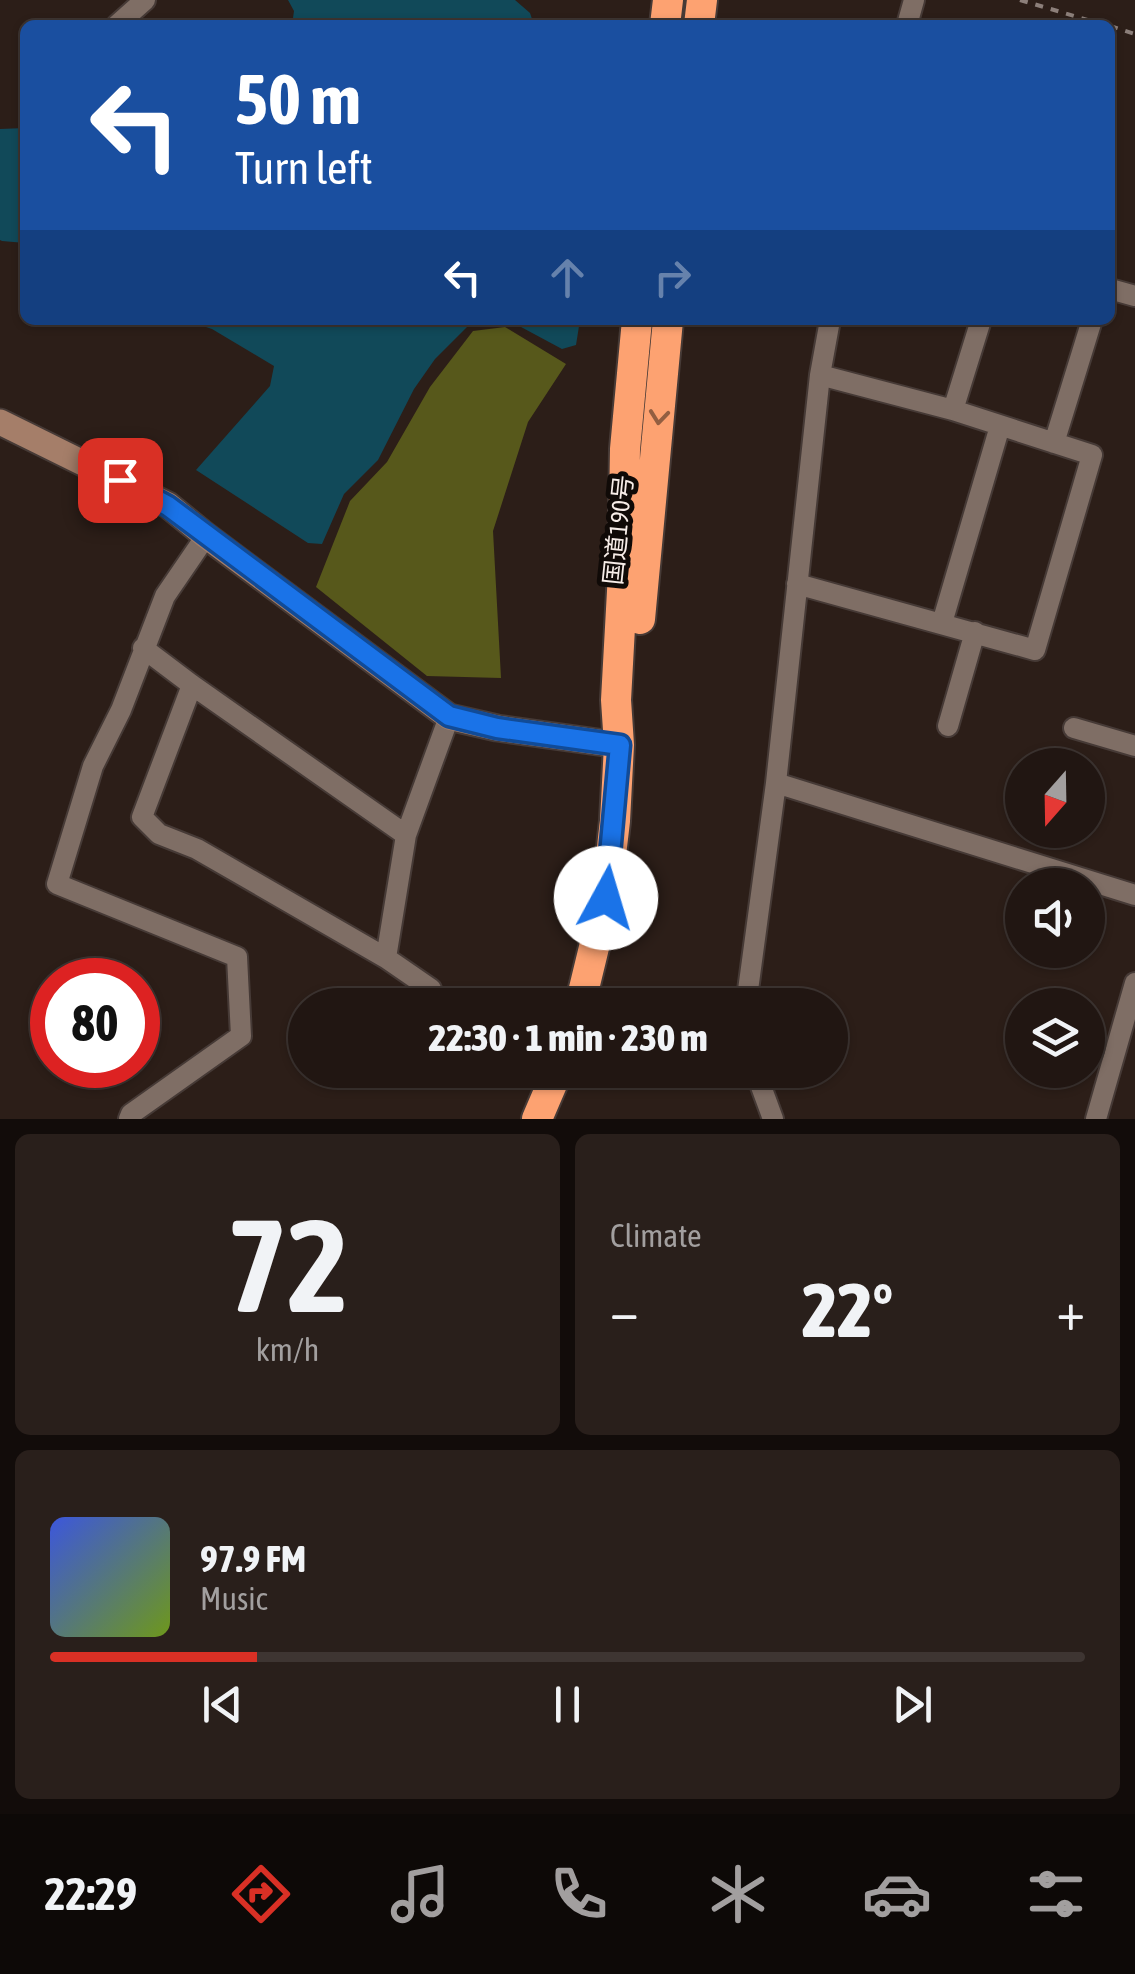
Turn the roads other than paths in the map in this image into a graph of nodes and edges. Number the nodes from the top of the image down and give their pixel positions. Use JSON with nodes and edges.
{"nodes":[{"id":1,"x":145,"y":0,"type":"edge"},
{"id":2,"x":123,"y":20,"type":"edge"},
{"id":3,"x":636,"y":325,"type":"edge"},
{"id":4,"x":668,"y":325,"type":"edge"},
{"id":5,"x":829,"y":325,"type":"edge"},
{"id":6,"x":978,"y":325,"type":"edge"},
{"id":7,"x":1090,"y":325,"type":"edge"},
{"id":8,"x":820,"y":375,"type":"junction"},
{"id":9,"x":953,"y":410,"type":"junction"},
{"id":10,"x":0,"y":422,"type":"edge"},
{"id":11,"x":1000,"y":426,"type":"junction"},
{"id":12,"x":1054,"y":443,"type":"junction"},
{"id":13,"x":206,"y":536,"type":"junction"},
{"id":14,"x":797,"y":584,"type":"junction"},
{"id":15,"x":942,"y":623,"type":"junction"},
{"id":16,"x":975,"y":632,"type":"junction"},
{"id":17,"x":144,"y":648,"type":"junction"},
{"id":18,"x":192,"y":685,"type":"junction"},
{"id":19,"x":449,"y":716,"type":"junction"},
{"id":20,"x":948,"y":726,"type":"dead end"},
{"id":21,"x":1074,"y":728,"type":"dead end"},
{"id":22,"x":620,"y":745,"type":"junction"},
{"id":23,"x":1135,"y":746,"type":"edge"},
{"id":24,"x":776,"y":783,"type":"junction"},
{"id":25,"x":406,"y":835,"type":"junction"},
{"id":26,"x":1135,"y":895,"type":"edge"},
{"id":27,"x":386,"y":958,"type":"junction"},
{"id":28,"x":1135,"y":983,"type":"edge"},
{"id":29,"x":430,"y":988,"type":"edge"},
{"id":30,"x":584,"y":988,"type":"edge"},
{"id":31,"x":748,"y":988,"type":"edge"},
{"id":32,"x":551,"y":1088,"type":"edge"},
{"id":33,"x":762,"y":1088,"type":"edge"},
{"id":34,"x":539,"y":1116,"type":"edge"},
{"id":35,"x":130,"y":1119,"type":"edge"},
{"id":36,"x":773,"y":1119,"type":"edge"},
{"id":37,"x":1096,"y":1119,"type":"edge"}],
"edges":[{"from":1,"to":2,"type":"street"},
{"from":3,"to":22,"type":"highway","name":"国道190号"},
{"from":4,"to":22,"type":"highway","name":"国道190号","one_way":true},
{"from":5,"to":8,"type":"street"},
{"from":6,"to":9,"type":"street"},
{"from":7,"to":12,"type":"street"},
{"from":8,"to":9,"type":"street"},
{"from":8,"to":14,"type":"street"},
{"from":9,"to":11,"type":"street"},
{"from":10,"to":13,"type":"street"},
{"from":11,"to":12,"type":"street"},
{"from":11,"to":15,"type":"street"},
{"from":12,"to":16,"type":"street"},
{"from":13,"to":17,"type":"street"},
{"from":13,"to":19,"type":"street"},
{"from":14,"to":15,"type":"street"},
{"from":14,"to":24,"type":"street"},
{"from":15,"to":16,"type":"street"},
{"from":16,"to":20,"type":"street"},
{"from":17,"to":18,"type":"street"},
{"from":17,"to":35,"type":"street"},
{"from":18,"to":25,"type":"street"},
{"from":18,"to":27,"type":"street"},
{"from":19,"to":22,"type":"street"},
{"from":19,"to":25,"type":"street"},
{"from":21,"to":23,"type":"street"},
{"from":22,"to":30,"type":"highway","name":"国道190号"},
{"from":24,"to":26,"type":"street"},
{"from":24,"to":31,"type":"street"},
{"from":25,"to":27,"type":"street"},
{"from":27,"to":29,"type":"street"},
{"from":28,"to":37,"type":"street"},
{"from":32,"to":34,"type":"highway"},
{"from":33,"to":36,"type":"street"}]}
